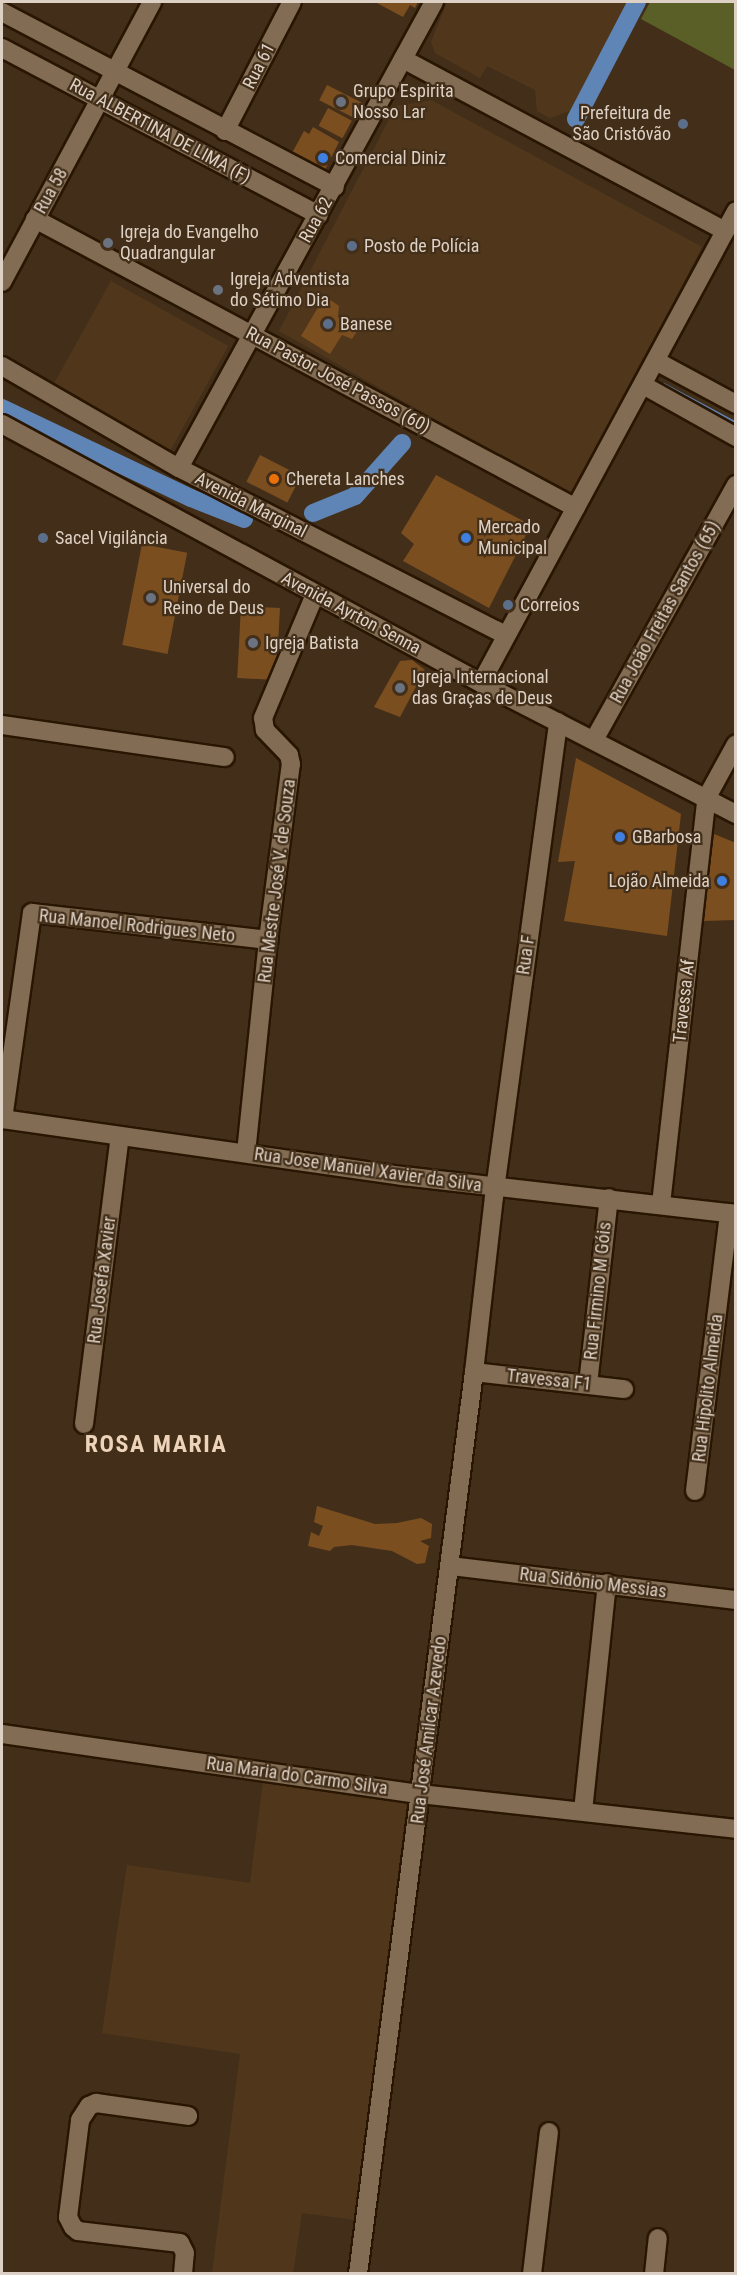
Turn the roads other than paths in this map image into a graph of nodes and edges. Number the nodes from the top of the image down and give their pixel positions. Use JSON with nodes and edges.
{"nodes":[{"id":1,"x":152,"y":2,"type":"edge"},
{"id":2,"x":292,"y":2,"type":"edge"},
{"id":3,"x":434,"y":2,"type":"edge"},
{"id":4,"x":2,"y":12,"type":"edge"},
{"id":5,"x":2,"y":48,"type":"edge"},
{"id":6,"x":403,"y":59,"type":"junction"},
{"id":7,"x":115,"y":72,"type":"junction"},
{"id":8,"x":101,"y":100,"type":"junction"},
{"id":9,"x":225,"y":131,"type":"junction"},
{"id":10,"x":335,"y":187,"type":"junction"},
{"id":11,"x":735,"y":211,"type":"edge"},
{"id":12,"x":319,"y":214,"type":"junction"},
{"id":13,"x":35,"y":219,"type":"junction"},
{"id":14,"x":725,"y":231,"type":"junction"},
{"id":15,"x":2,"y":282,"type":"edge"},
{"id":16,"x":254,"y":334,"type":"junction"},
{"id":17,"x":656,"y":360,"type":"junction"},
{"id":18,"x":2,"y":366,"type":"edge"},
{"id":19,"x":643,"y":385,"type":"junction"},
{"id":20,"x":735,"y":404,"type":"edge"},
{"id":21,"x":2,"y":424,"type":"edge"},
{"id":22,"x":735,"y":437,"type":"edge"},
{"id":23,"x":179,"y":468,"type":"junction"},
{"id":24,"x":735,"y":485,"type":"edge"},
{"id":25,"x":576,"y":508,"type":"junction"},
{"id":26,"x":315,"y":594,"type":"junction"},
{"id":27,"x":506,"y":635,"type":"junction"},
{"id":28,"x":481,"y":683,"type":"junction"},
{"id":29,"x":558,"y":722,"type":"junction"},
{"id":30,"x":2,"y":725,"type":"edge"},
{"id":31,"x":594,"y":740,"type":"junction"},
{"id":32,"x":735,"y":744,"type":"edge"},
{"id":33,"x":225,"y":757,"type":"dead end"},
{"id":34,"x":707,"y":798,"type":"junction"},
{"id":35,"x":735,"y":814,"type":"edge"},
{"id":36,"x":268,"y":940,"type":"junction"},
{"id":37,"x":2,"y":1119,"type":"edge"},
{"id":38,"x":120,"y":1137,"type":"junction"},
{"id":39,"x":246,"y":1153,"type":"junction"},
{"id":40,"x":495,"y":1187,"type":"junction"},
{"id":41,"x":609,"y":1198,"type":"junction"},
{"id":42,"x":661,"y":1204,"type":"junction"},
{"id":43,"x":732,"y":1214,"type":"edge"},
{"id":44,"x":474,"y":1372,"type":"junction"},
{"id":45,"x":588,"y":1384,"type":"junction"},
{"id":46,"x":624,"y":1389,"type":"dead end"},
{"id":47,"x":84,"y":1424,"type":"dead end"},
{"id":48,"x":695,"y":1491,"type":"dead end"},
{"id":49,"x":450,"y":1566,"type":"junction"},
{"id":50,"x":607,"y":1583,"type":"junction"},
{"id":51,"x":735,"y":1600,"type":"edge"},
{"id":52,"x":2,"y":1734,"type":"edge"},
{"id":53,"x":420,"y":1794,"type":"junction"},
{"id":54,"x":583,"y":1811,"type":"junction"},
{"id":55,"x":735,"y":1829,"type":"edge"},
{"id":56,"x":189,"y":2116,"type":"dead end"},
{"id":57,"x":549,"y":2132,"type":"dead end"},
{"id":58,"x":658,"y":2238,"type":"dead end"},
{"id":59,"x":183,"y":2274,"type":"edge"},
{"id":60,"x":358,"y":2274,"type":"edge"},
{"id":61,"x":532,"y":2274,"type":"edge"},
{"id":62,"x":654,"y":2274,"type":"edge"}],
"edges":[{"from":1,"to":7,"type":"street","name":"Rua 58"},
{"from":2,"to":9,"type":"street","name":"Rua 61"},
{"from":3,"to":6,"type":"street","name":"Rua 62"},
{"from":4,"to":7,"type":"street"},
{"from":5,"to":8,"type":"street","name":"Rua ALBERTINA DE LIMA (F)"},
{"from":6,"to":10,"type":"street","name":"Rua 62"},
{"from":6,"to":14,"type":"street"},
{"from":7,"to":8,"type":"street","name":"Rua 58"},
{"from":7,"to":9,"type":"street"},
{"from":8,"to":12,"type":"street","name":"Rua ALBERTINA DE LIMA (F)"},
{"from":8,"to":13,"type":"street","name":"Rua 58"},
{"from":9,"to":10,"type":"street"},
{"from":10,"to":12,"type":"street","name":"Rua 62"},
{"from":11,"to":14,"type":"street"},
{"from":12,"to":16,"type":"street","name":"Rua 62"},
{"from":13,"to":15,"type":"street","name":"Rua 58"},
{"from":13,"to":16,"type":"street","name":"Rua Pastor José Passos (60)"},
{"from":14,"to":17,"type":"street"},
{"from":16,"to":23,"type":"street","name":"Rua 62"},
{"from":16,"to":25,"type":"street","name":"Rua Pastor José Passos (60)"},
{"from":17,"to":19,"type":"street"},
{"from":17,"to":20,"type":"street"},
{"from":18,"to":23,"type":"street","name":"Avenida Marginal"},
{"from":19,"to":22,"type":"street"},
{"from":19,"to":25,"type":"street"},
{"from":21,"to":26,"type":"street","name":"Avenida Ayrton Senna"},
{"from":23,"to":27,"type":"street","name":"Avenida Marginal"},
{"from":24,"to":31,"type":"street","name":"Rua João Freitas Santos (65)"},
{"from":25,"to":27,"type":"street"},
{"from":26,"to":28,"type":"street","name":"Avenida Ayrton Senna"},
{"from":26,"to":36,"type":"street","name":"Rua Mestre José V. de Souza"},
{"from":27,"to":28,"type":"street"},
{"from":28,"to":29,"type":"street","name":"Avenida Ayrton Senna"},
{"from":29,"to":31,"type":"street","name":"Avenida Ayrton Senna"},
{"from":29,"to":40,"type":"street","name":"Rua F"},
{"from":30,"to":33,"type":"street"},
{"from":31,"to":34,"type":"street","name":"Avenida Ayrton Senna"},
{"from":32,"to":34,"type":"street"},
{"from":34,"to":35,"type":"street","name":"Avenida Ayrton Senna"},
{"from":34,"to":42,"type":"street","name":"Travessa Af"},
{"from":36,"to":37,"type":"street","name":"Rua Manoel Rodrigues Neto"},
{"from":36,"to":39,"type":"street","name":"Rua Mestre José V. de Souza"},
{"from":37,"to":38,"type":"street","name":"Rua Jose Manuel Xavier da Silva"},
{"from":38,"to":39,"type":"street","name":"Rua Jose Manuel Xavier da Silva"},
{"from":38,"to":47,"type":"street","name":"Rua Josefa Xavier"},
{"from":39,"to":40,"type":"street","name":"Rua Jose Manuel Xavier da Silva"},
{"from":40,"to":41,"type":"street","name":"Rua Jose Manuel Xavier da Silva"},
{"from":40,"to":44,"type":"street","name":"Rua José Amilcar Azevedo"},
{"from":41,"to":42,"type":"street","name":"Rua Jose Manuel Xavier da Silva"},
{"from":41,"to":45,"type":"street","name":"Rua Firmino M Góis"},
{"from":42,"to":43,"type":"street","name":"Rua Jose Manuel Xavier da Silva"},
{"from":43,"to":48,"type":"street","name":"Rua Hipolito Almeida"},
{"from":44,"to":45,"type":"street","name":"Travessa F1"},
{"from":44,"to":49,"type":"street","name":"Rua José Amilcar Azevedo"},
{"from":45,"to":46,"type":"street","name":"Travessa F1"},
{"from":49,"to":50,"type":"street","name":"Rua Sidônio Messias"},
{"from":49,"to":53,"type":"street","name":"Rua José Amilcar Azevedo"},
{"from":50,"to":51,"type":"street","name":"Rua Sidônio Messias"},
{"from":50,"to":54,"type":"street"},
{"from":52,"to":53,"type":"street","name":"Rua Maria do Carmo Silva"},
{"from":53,"to":54,"type":"street","name":"Rua Maria do Carmo Silva"},
{"from":53,"to":60,"type":"street","name":"Rua José Amilcar Azevedo"},
{"from":54,"to":55,"type":"street","name":"Rua Maria do Carmo Silva"},
{"from":56,"to":59,"type":"street"},
{"from":57,"to":61,"type":"street"},
{"from":58,"to":62,"type":"street"}]}
